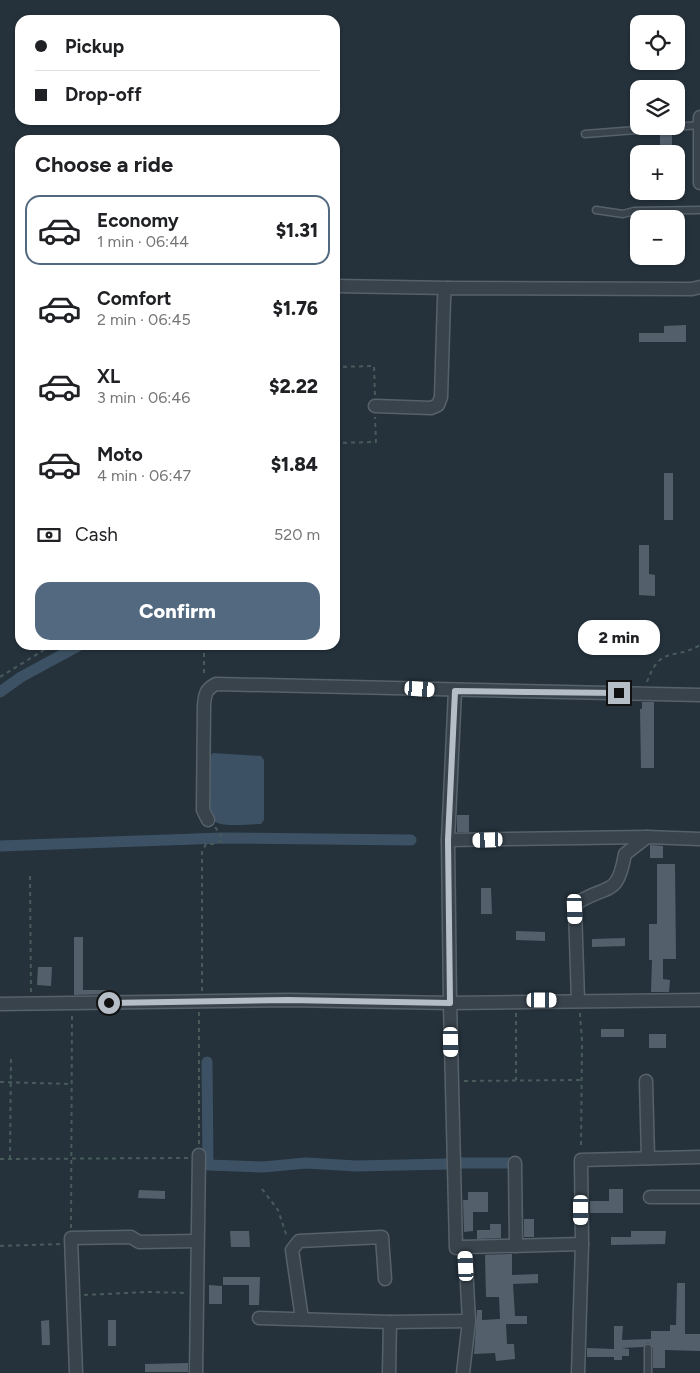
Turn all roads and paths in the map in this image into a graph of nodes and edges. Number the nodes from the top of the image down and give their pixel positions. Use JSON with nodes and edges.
{"nodes":[{"id":1,"x":700,"y":117,"type":"edge"},
{"id":2,"x":700,"y":125,"type":"edge"},
{"id":3,"x":585,"y":134,"type":"dead end"},
{"id":4,"x":700,"y":183,"type":"edge"},
{"id":5,"x":596,"y":210,"type":"dead end"},
{"id":6,"x":700,"y":210,"type":"edge"},
{"id":7,"x":340,"y":286,"type":"edge"},
{"id":8,"x":700,"y":287,"type":"edge"},
{"id":9,"x":448,"y":288,"type":"junction"},
{"id":10,"x":340,"y":367,"type":"edge"},
{"id":11,"x":375,"y":406,"type":"junction"},
{"id":12,"x":340,"y":443,"type":"edge"},
{"id":13,"x":700,"y":645,"type":"edge"},
{"id":14,"x":44,"y":650,"type":"edge"},
{"id":15,"x":204,"y":650,"type":"edge"},
{"id":16,"x":0,"y":677,"type":"edge"},
{"id":17,"x":455,"y":691,"type":"junction"},
{"id":18,"x":205,"y":694,"type":"junction"},
{"id":19,"x":638,"y":694,"type":"junction"},
{"id":20,"x":700,"y":696,"type":"edge"},
{"id":21,"x":208,"y":820,"type":"dead end"},
{"id":22,"x":221,"y":835,"type":"dead end"},
{"id":23,"x":648,"y":837,"type":"junction"},
{"id":24,"x":700,"y":839,"type":"edge"},
{"id":25,"x":222,"y":840,"type":"dead end"},
{"id":26,"x":448,"y":840,"type":"junction"},
{"id":27,"x":30,"y":876,"type":"dead end"},
{"id":28,"x":578,"y":1000,"type":"junction"},
{"id":29,"x":700,"y":1000,"type":"edge"},
{"id":30,"x":516,"y":1001,"type":"junction"},
{"id":31,"x":32,"y":1003,"type":"junction"},
{"id":32,"x":72,"y":1003,"type":"junction"},
{"id":33,"x":450,"y":1003,"type":"junction"},
{"id":34,"x":0,"y":1004,"type":"edge"},
{"id":35,"x":11,"y":1057,"type":"dead end"},
{"id":36,"x":516,"y":1080,"type":"junction"},
{"id":37,"x":582,"y":1080,"type":"junction"},
{"id":38,"x":452,"y":1081,"type":"junction"},
{"id":39,"x":0,"y":1082,"type":"edge"},
{"id":40,"x":10,"y":1082,"type":"junction"},
{"id":41,"x":646,"y":1082,"type":"dead end"},
{"id":42,"x":71,"y":1084,"type":"junction"},
{"id":43,"x":199,"y":1156,"type":"joint"},
{"id":44,"x":700,"y":1157,"type":"edge"},
{"id":45,"x":648,"y":1158,"type":"junction"},
{"id":46,"x":0,"y":1159,"type":"edge"},
{"id":47,"x":10,"y":1159,"type":"junction"},
{"id":48,"x":71,"y":1159,"type":"junction"},
{"id":49,"x":581,"y":1160,"type":"junction"},
{"id":50,"x":515,"y":1163,"type":"dead end"},
{"id":51,"x":262,"y":1189,"type":"dead end"},
{"id":52,"x":650,"y":1197,"type":"dead end"},
{"id":53,"x":700,"y":1197,"type":"edge"},
{"id":54,"x":71,"y":1241,"type":"junction"},
{"id":55,"x":197,"y":1241,"type":"junction"},
{"id":56,"x":582,"y":1244,"type":"junction"},
{"id":57,"x":0,"y":1246,"type":"edge"},
{"id":58,"x":516,"y":1246,"type":"junction"},
{"id":59,"x":465,"y":1247,"type":"junction"},
{"id":60,"x":292,"y":1250,"type":"junction"},
{"id":61,"x":384,"y":1279,"type":"dead end"},
{"id":62,"x":197,"y":1293,"type":"junction"},
{"id":63,"x":72,"y":1296,"type":"junction"},
{"id":64,"x":259,"y":1318,"type":"dead end"},
{"id":65,"x":302,"y":1319,"type":"junction"},
{"id":66,"x":469,"y":1321,"type":"junction"},
{"id":67,"x":390,"y":1322,"type":"junction"},
{"id":68,"x":648,"y":1348,"type":"dead end"},
{"id":69,"x":76,"y":1373,"type":"edge"},
{"id":70,"x":196,"y":1373,"type":"edge"},
{"id":71,"x":389,"y":1373,"type":"edge"},
{"id":72,"x":462,"y":1373,"type":"edge"},
{"id":73,"x":578,"y":1373,"type":"edge"},
{"id":74,"x":648,"y":1373,"type":"edge"}],
"edges":[{"from":1,"to":2,"type":"street"},
{"from":2,"to":3,"type":"lane"},
{"from":2,"to":4,"type":"street"},
{"from":5,"to":6,"type":"lane"},
{"from":7,"to":9,"type":"street"},
{"from":8,"to":9,"type":"street"},
{"from":9,"to":11,"type":"street"},
{"from":10,"to":11,"type":"path"},
{"from":11,"to":12,"type":"path"},
{"from":13,"to":19,"type":"path"},
{"from":14,"to":16,"type":"path"},
{"from":15,"to":18,"type":"path"},
{"from":17,"to":18,"type":"street"},
{"from":17,"to":19,"type":"street"},
{"from":17,"to":26,"type":"street"},
{"from":18,"to":21,"type":"street"},
{"from":19,"to":20,"type":"street"},
{"from":22,"to":25,"type":"path"},
{"from":23,"to":24,"type":"street"},
{"from":23,"to":26,"type":"street"},
{"from":23,"to":28,"type":"street"},
{"from":26,"to":33,"type":"street"},
{"from":27,"to":31,"type":"path"},
{"from":28,"to":29,"type":"street"},
{"from":28,"to":30,"type":"street"},
{"from":28,"to":37,"type":"path"},
{"from":30,"to":33,"type":"street"},
{"from":30,"to":36,"type":"path"},
{"from":31,"to":32,"type":"street"},
{"from":31,"to":34,"type":"street"},
{"from":32,"to":33,"type":"street"},
{"from":32,"to":42,"type":"path"},
{"from":33,"to":38,"type":"street"},
{"from":35,"to":40,"type":"path"},
{"from":36,"to":37,"type":"path"},
{"from":36,"to":38,"type":"path"},
{"from":37,"to":49,"type":"path"},
{"from":38,"to":59,"type":"street"},
{"from":39,"to":40,"type":"path"},
{"from":40,"to":42,"type":"path"},
{"from":40,"to":47,"type":"path"},
{"from":41,"to":45,"type":"street"},
{"from":42,"to":48,"type":"path"},
{"from":43,"to":48,"type":"path"},
{"from":43,"to":55,"type":"street"},
{"from":44,"to":45,"type":"street"},
{"from":45,"to":49,"type":"street"},
{"from":46,"to":47,"type":"path"},
{"from":47,"to":48,"type":"path"},
{"from":48,"to":54,"type":"path"},
{"from":49,"to":56,"type":"street"},
{"from":50,"to":58,"type":"street"},
{"from":51,"to":60,"type":"path"},
{"from":52,"to":53,"type":"street"},
{"from":54,"to":55,"type":"street"},
{"from":54,"to":57,"type":"path"},
{"from":54,"to":63,"type":"street"},
{"from":55,"to":62,"type":"street"},
{"from":56,"to":58,"type":"street"},
{"from":56,"to":73,"type":"street"},
{"from":58,"to":59,"type":"street"},
{"from":59,"to":66,"type":"street"},
{"from":60,"to":61,"type":"street"},
{"from":60,"to":65,"type":"street"},
{"from":62,"to":63,"type":"path"},
{"from":62,"to":70,"type":"street"},
{"from":63,"to":69,"type":"street"},
{"from":64,"to":65,"type":"street"},
{"from":65,"to":67,"type":"street"},
{"from":66,"to":67,"type":"street"},
{"from":66,"to":72,"type":"street"},
{"from":67,"to":71,"type":"street"},
{"from":68,"to":74,"type":"lane"}]}
